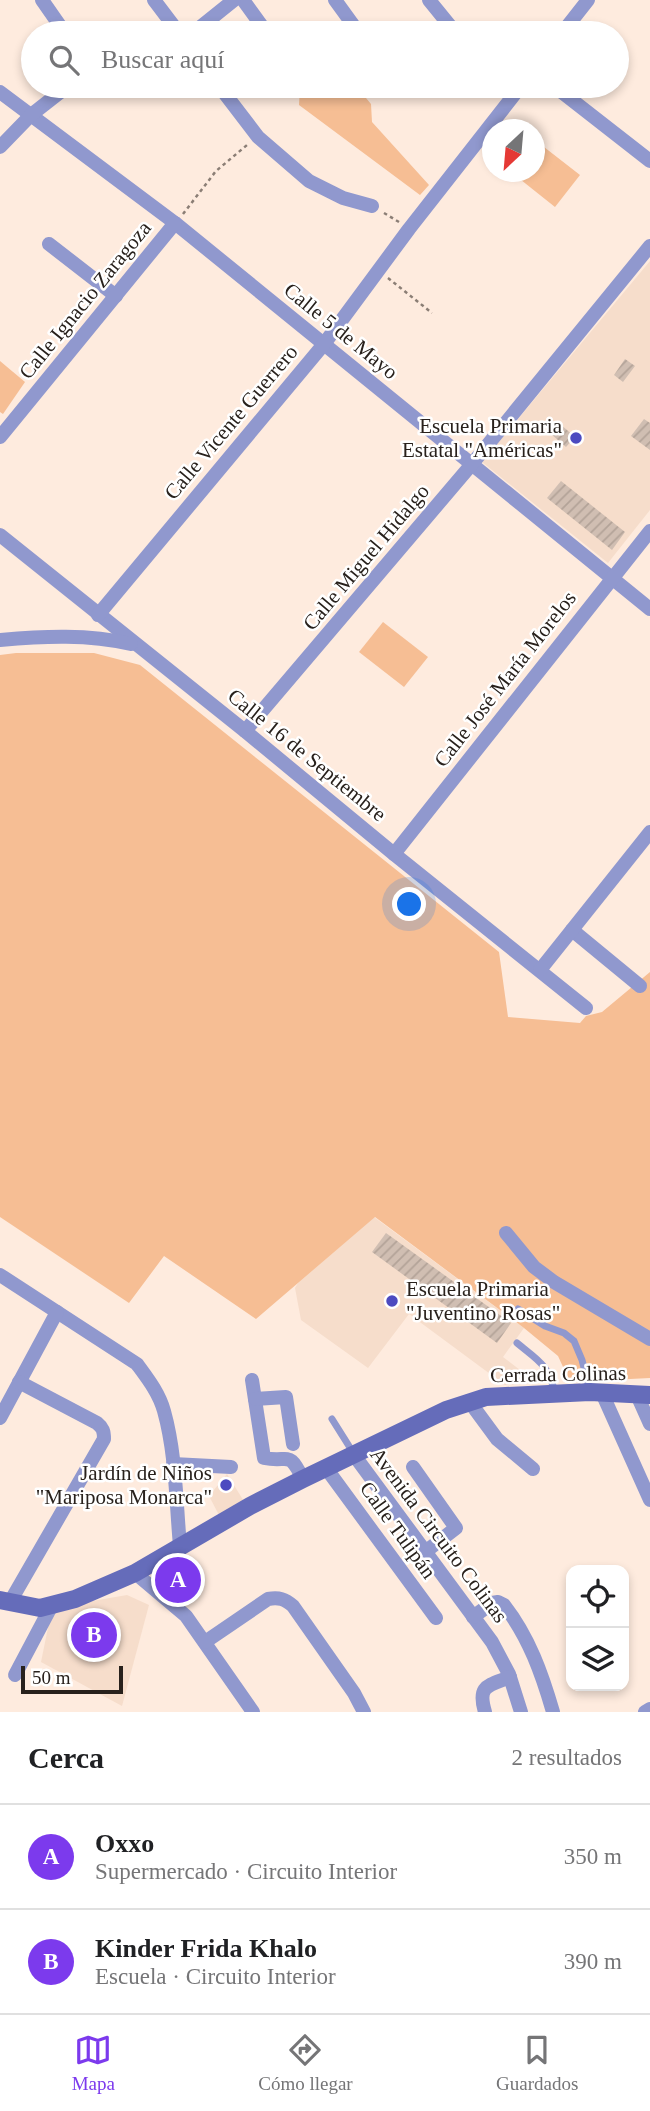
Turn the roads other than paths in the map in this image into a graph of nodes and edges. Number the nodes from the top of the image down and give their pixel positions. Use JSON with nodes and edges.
{"nodes":[{"id":1,"x":42,"y":0,"type":"edge"},
{"id":2,"x":154,"y":0,"type":"edge"},
{"id":3,"x":234,"y":0,"type":"edge"},
{"id":4,"x":243,"y":0,"type":"edge"},
{"id":5,"x":335,"y":0,"type":"edge"},
{"id":6,"x":429,"y":0,"type":"edge"},
{"id":7,"x":589,"y":0,"type":"edge"},
{"id":8,"x":57,"y":21,"type":"edge"},
{"id":9,"x":170,"y":21,"type":"edge"},
{"id":10,"x":208,"y":21,"type":"edge"},
{"id":11,"x":258,"y":21,"type":"edge"},
{"id":12,"x":350,"y":21,"type":"edge"},
{"id":13,"x":446,"y":21,"type":"edge"},
{"id":14,"x":572,"y":21,"type":"edge"},
{"id":15,"x":0,"y":92,"type":"edge"},
{"id":16,"x":53,"y":98,"type":"edge"},
{"id":17,"x":228,"y":98,"type":"edge"},
{"id":18,"x":512,"y":98,"type":"edge"},
{"id":19,"x":569,"y":98,"type":"edge"},
{"id":20,"x":31,"y":115,"type":"junction"},
{"id":21,"x":0,"y":147,"type":"edge"},
{"id":22,"x":650,"y":161,"type":"edge"},
{"id":23,"x":372,"y":205,"type":"road end"},
{"id":24,"x":176,"y":223,"type":"junction"},
{"id":25,"x":49,"y":244,"type":"dead end"},
{"id":26,"x":650,"y":246,"type":"edge"},
{"id":27,"x":116,"y":296,"type":"junction"},
{"id":28,"x":324,"y":344,"type":"junction"},
{"id":29,"x":0,"y":437,"type":"edge"},
{"id":30,"x":472,"y":464,"type":"junction"},
{"id":31,"x":0,"y":535,"type":"edge"},
{"id":32,"x":649,"y":535,"type":"edge"},
{"id":33,"x":612,"y":577,"type":"junction"},
{"id":34,"x":650,"y":609,"type":"edge"},
{"id":35,"x":98,"y":615,"type":"junction"},
{"id":36,"x":0,"y":640,"type":"edge"},
{"id":37,"x":138,"y":645,"type":"junction"},
{"id":38,"x":245,"y":731,"type":"junction"},
{"id":39,"x":650,"y":832,"type":"edge"},
{"id":40,"x":394,"y":854,"type":"junction"},
{"id":41,"x":572,"y":930,"type":"junction"},
{"id":42,"x":540,"y":970,"type":"junction"},
{"id":43,"x":640,"y":986,"type":"dead end"},
{"id":44,"x":586,"y":1008,"type":"dead end"},
{"id":45,"x":506,"y":1233,"type":"dead end"},
{"id":46,"x":0,"y":1275,"type":"edge"},
{"id":47,"x":518,"y":1309,"type":"dead end"},
{"id":48,"x":57,"y":1312,"type":"junction"},
{"id":49,"x":650,"y":1339,"type":"edge"},
{"id":50,"x":517,"y":1343,"type":"dead end"},
{"id":51,"x":252,"y":1380,"type":"dead end"},
{"id":52,"x":19,"y":1382,"type":"junction"},
{"id":53,"x":596,"y":1392,"type":"junction"},
{"id":54,"x":555,"y":1394,"type":"junction"},
{"id":55,"x":643,"y":1395,"type":"edge"},
{"id":56,"x":255,"y":1399,"type":"junction"},
{"id":57,"x":469,"y":1401,"type":"junction"},
{"id":58,"x":0,"y":1418,"type":"edge"},
{"id":59,"x":332,"y":1419,"type":"dead end"},
{"id":60,"x":650,"y":1424,"type":"edge"},
{"id":61,"x":293,"y":1444,"type":"dead end"},
{"id":62,"x":354,"y":1455,"type":"junction"},
{"id":63,"x":173,"y":1464,"type":"junction"},
{"id":64,"x":231,"y":1466,"type":"dead end"},
{"id":65,"x":413,"y":1467,"type":"dead end"},
{"id":66,"x":326,"y":1468,"type":"junction"},
{"id":67,"x":533,"y":1469,"type":"dead end"},
{"id":68,"x":303,"y":1479,"type":"junction"},
{"id":69,"x":650,"y":1500,"type":"edge"},
{"id":70,"x":180,"y":1546,"type":"junction"},
{"id":71,"x":425,"y":1552,"type":"junction"},
{"id":72,"x":135,"y":1573,"type":"junction"},
{"id":73,"x":5,"y":1601,"type":"edge"},
{"id":74,"x":52,"y":1605,"type":"junction"},
{"id":75,"x":473,"y":1617,"type":"junction"},
{"id":76,"x":436,"y":1618,"type":"dead end"},
{"id":77,"x":205,"y":1642,"type":"junction"},
{"id":78,"x":15,"y":1675,"type":"dead end"},
{"id":79,"x":510,"y":1677,"type":"junction"},
{"id":80,"x":650,"y":1709,"type":"edge"},
{"id":81,"x":253,"y":1712,"type":"edge"},
{"id":82,"x":364,"y":1712,"type":"edge"},
{"id":83,"x":485,"y":1712,"type":"edge"},
{"id":84,"x":521,"y":1712,"type":"edge"},
{"id":85,"x":553,"y":1712,"type":"edge"},
{"id":86,"x":645,"y":1712,"type":"edge"}],
"edges":[{"from":1,"to":8,"type":"street"},
{"from":2,"to":9,"type":"street"},
{"from":3,"to":10,"type":"street"},
{"from":4,"to":11,"type":"street"},
{"from":5,"to":12,"type":"street"},
{"from":6,"to":13,"type":"street"},
{"from":7,"to":14,"type":"street"},
{"from":15,"to":20,"type":"street","name":"Calle 5 de Mayo"},
{"from":16,"to":20,"type":"street"},
{"from":17,"to":23,"type":"street"},
{"from":18,"to":28,"type":"street","name":"Calle Vicente Guerrero"},
{"from":19,"to":22,"type":"street"},
{"from":20,"to":21,"type":"street"},
{"from":20,"to":24,"type":"street","name":"Calle 5 de Mayo"},
{"from":24,"to":27,"type":"street","name":"Calle Ignacio Zaragoza"},
{"from":24,"to":28,"type":"street","name":"Calle 5 de Mayo"},
{"from":25,"to":27,"type":"street"},
{"from":26,"to":30,"type":"street","name":"Calle Miguel Hidalgo"},
{"from":27,"to":29,"type":"street","name":"Calle Ignacio Zaragoza"},
{"from":28,"to":30,"type":"street","name":"Calle 5 de Mayo"},
{"from":28,"to":35,"type":"street","name":"Calle Vicente Guerrero"},
{"from":30,"to":33,"type":"street","name":"Calle 5 de Mayo"},
{"from":30,"to":38,"type":"street","name":"Calle Miguel Hidalgo"},
{"from":31,"to":35,"type":"street","name":"Calle 16 de Septiembre"},
{"from":32,"to":33,"type":"street","name":"Calle José María Morelos"},
{"from":33,"to":34,"type":"street","name":"Calle 5 de Mayo"},
{"from":33,"to":40,"type":"street","name":"Calle José María Morelos"},
{"from":35,"to":37,"type":"street","name":"Calle 16 de Septiembre"},
{"from":36,"to":37,"type":"street"},
{"from":37,"to":38,"type":"street","name":"Calle 16 de Septiembre"},
{"from":38,"to":40,"type":"street","name":"Calle 16 de Septiembre"},
{"from":39,"to":41,"type":"street"},
{"from":40,"to":42,"type":"street","name":"Calle 16 de Septiembre"},
{"from":41,"to":42,"type":"street"},
{"from":41,"to":43,"type":"street"},
{"from":42,"to":44,"type":"street","name":"Calle 16 de Septiembre"},
{"from":45,"to":49,"type":"street"},
{"from":46,"to":48,"type":"street"},
{"from":47,"to":53,"type":"lane"},
{"from":48,"to":52,"type":"street"},
{"from":48,"to":63,"type":"street"},
{"from":50,"to":54,"type":"lane"},
{"from":51,"to":56,"type":"street"},
{"from":52,"to":58,"type":"street"},
{"from":52,"to":73,"type":"street"},
{"from":53,"to":54,"type":"main road","name":"Cerrada Colinas"},
{"from":53,"to":55,"type":"main road","name":"Cerrada Colinas"},
{"from":53,"to":69,"type":"street"},
{"from":54,"to":57,"type":"main road","name":"Cerrada Colinas"},
{"from":55,"to":60,"type":"street"},
{"from":56,"to":61,"type":"street"},
{"from":56,"to":68,"type":"street"},
{"from":57,"to":62,"type":"main road","name":"Cerrada Colinas"},
{"from":57,"to":67,"type":"street"},
{"from":59,"to":62,"type":"lane"},
{"from":62,"to":66,"type":"main road","name":"Avenida Circuito Colinas"},
{"from":62,"to":71,"type":"street","name":"Avenida Circuito Colinas"},
{"from":63,"to":64,"type":"street"},
{"from":63,"to":70,"type":"street"},
{"from":65,"to":71,"type":"street"},
{"from":66,"to":68,"type":"main road","name":"Avenida Circuito Colinas"},
{"from":66,"to":76,"type":"street","name":"Calle Tulipán"},
{"from":68,"to":70,"type":"main road","name":"Avenida Circuito Colinas"},
{"from":70,"to":72,"type":"main road","name":"Avenida Circuito Colinas"},
{"from":71,"to":75,"type":"street","name":"Avenida Circuito Colinas"},
{"from":72,"to":74,"type":"main road","name":"Avenida Circuito Colinas"},
{"from":72,"to":77,"type":"street"},
{"from":73,"to":74,"type":"main road","name":"Avenida Circuito Colinas"},
{"from":74,"to":78,"type":"street"},
{"from":75,"to":79,"type":"street","name":"Avenida Circuito Colinas"},
{"from":75,"to":85,"type":"street"},
{"from":77,"to":81,"type":"street"},
{"from":77,"to":82,"type":"street"},
{"from":79,"to":83,"type":"street"},
{"from":79,"to":84,"type":"street","name":"Avenida Circuito Colinas"},
{"from":80,"to":86,"type":"street"}]}
